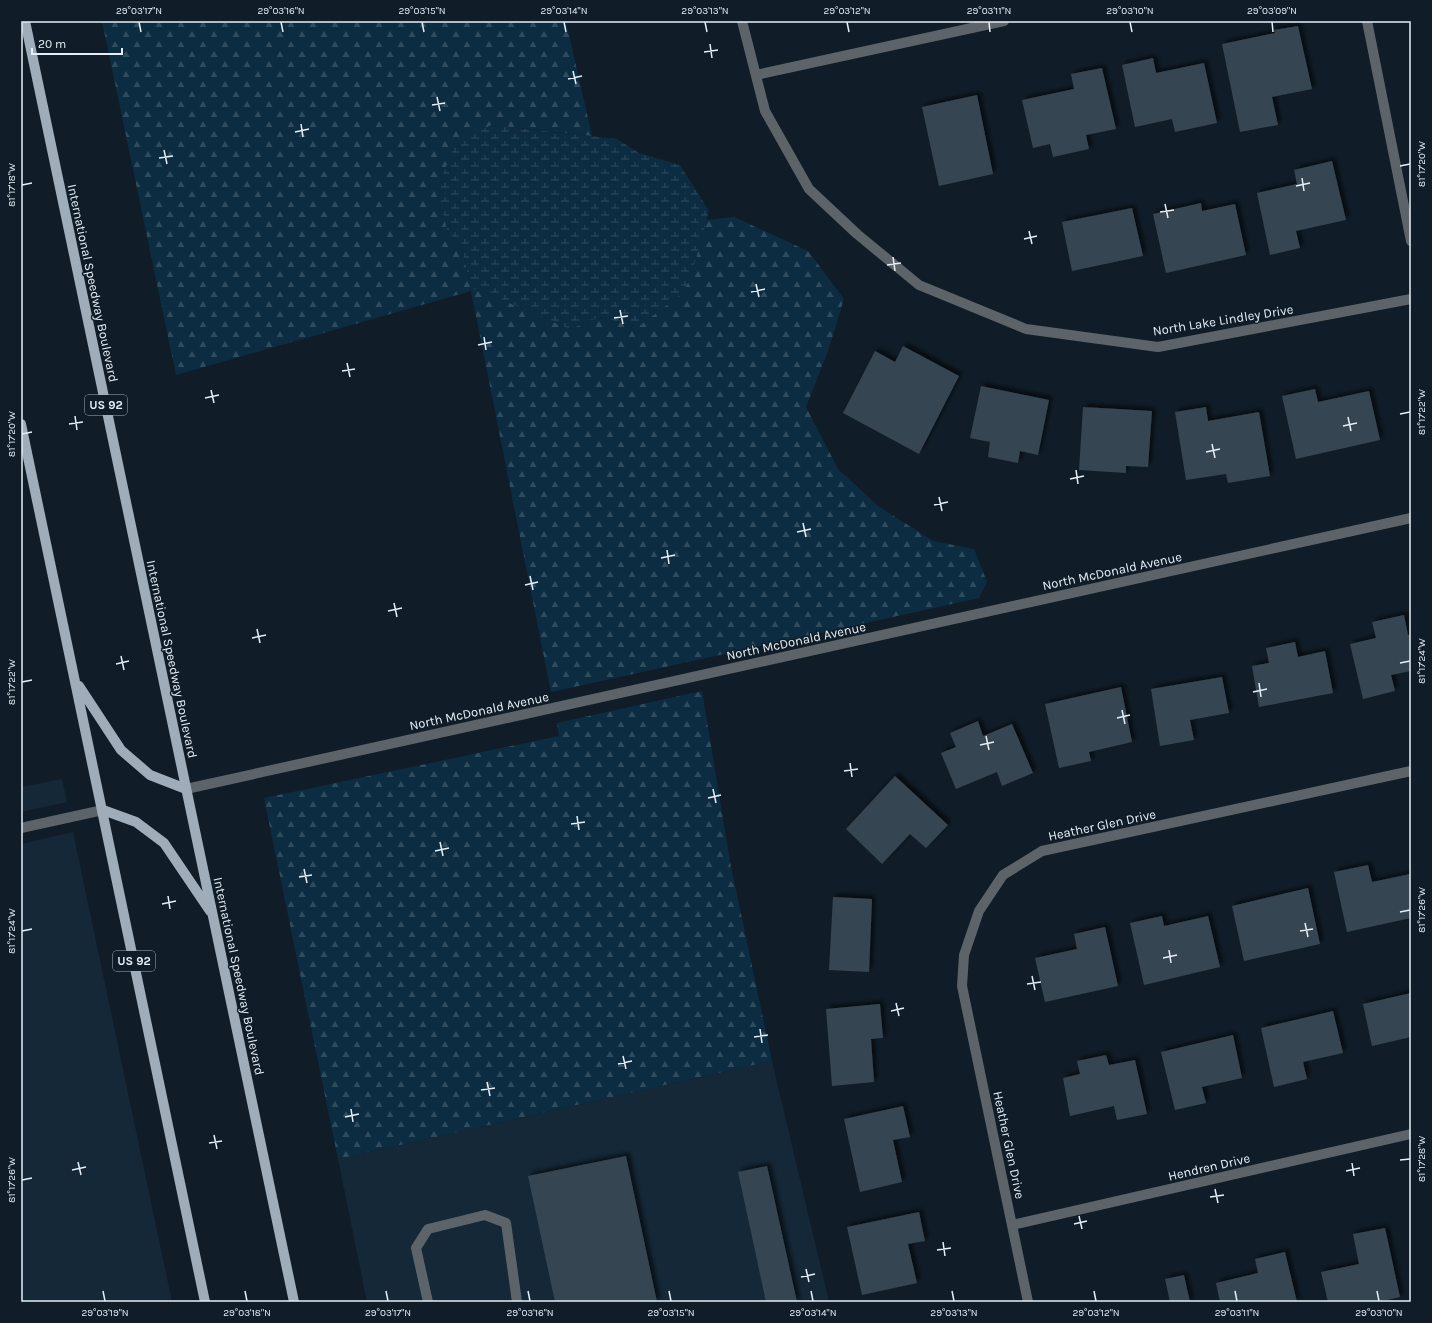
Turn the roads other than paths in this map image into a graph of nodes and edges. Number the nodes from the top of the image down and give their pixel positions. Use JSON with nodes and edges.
{"nodes":[{"id":1,"x":25,"y":21,"type":"edge"},
{"id":2,"x":742,"y":21,"type":"edge"},
{"id":3,"x":1004,"y":21,"type":"edge"},
{"id":4,"x":1367,"y":21,"type":"edge"},
{"id":5,"x":756,"y":75,"type":"junction"},
{"id":6,"x":1411,"y":241,"type":"edge"},
{"id":7,"x":1411,"y":299,"type":"edge"},
{"id":8,"x":21,"y":424,"type":"edge"},
{"id":9,"x":1411,"y":518,"type":"edge"},
{"id":10,"x":76,"y":681,"type":"junction"},
{"id":11,"x":1411,"y":771,"type":"edge"},
{"id":12,"x":186,"y":789,"type":"junction"},
{"id":13,"x":103,"y":810,"type":"junction"},
{"id":14,"x":21,"y":828,"type":"edge"},
{"id":15,"x":213,"y":916,"type":"junction"},
{"id":16,"x":1411,"y":1134,"type":"edge"},
{"id":17,"x":1012,"y":1226,"type":"junction"},
{"id":18,"x":205,"y":1302,"type":"edge"},
{"id":19,"x":294,"y":1302,"type":"edge"},
{"id":20,"x":428,"y":1302,"type":"edge"},
{"id":21,"x":517,"y":1302,"type":"edge"},
{"id":22,"x":1028,"y":1302,"type":"edge"}],
"edges":[{"from":1,"to":12,"type":"main road","name":"International Speedway Boulevard","number":"US 92"},
{"from":2,"to":5,"type":"street","name":"North Lake Lindley Drive"},
{"from":3,"to":5,"type":"street"},
{"from":4,"to":6,"type":"street"},
{"from":5,"to":7,"type":"street","name":"North Lake Lindley Drive"},
{"from":8,"to":10,"type":"main road","number":"US 92"},
{"from":9,"to":12,"type":"street","name":"North McDonald Avenue"},
{"from":10,"to":12,"type":"main road"},
{"from":10,"to":13,"type":"main road","number":"US 92"},
{"from":11,"to":17,"type":"street","name":"Heather Glen Drive"},
{"from":12,"to":15,"type":"main road","name":"International Speedway Boulevard","number":"US 92"},
{"from":13,"to":14,"type":"street"},
{"from":13,"to":15,"type":"main road"},
{"from":13,"to":18,"type":"main road","number":"US 92"},
{"from":15,"to":19,"type":"main road","name":"International Speedway Boulevard","number":"US 92"},
{"from":16,"to":17,"type":"street","name":"Hendren Drive"},
{"from":17,"to":22,"type":"street","name":"Heather Glen Drive"},
{"from":20,"to":21,"type":"street"}]}
